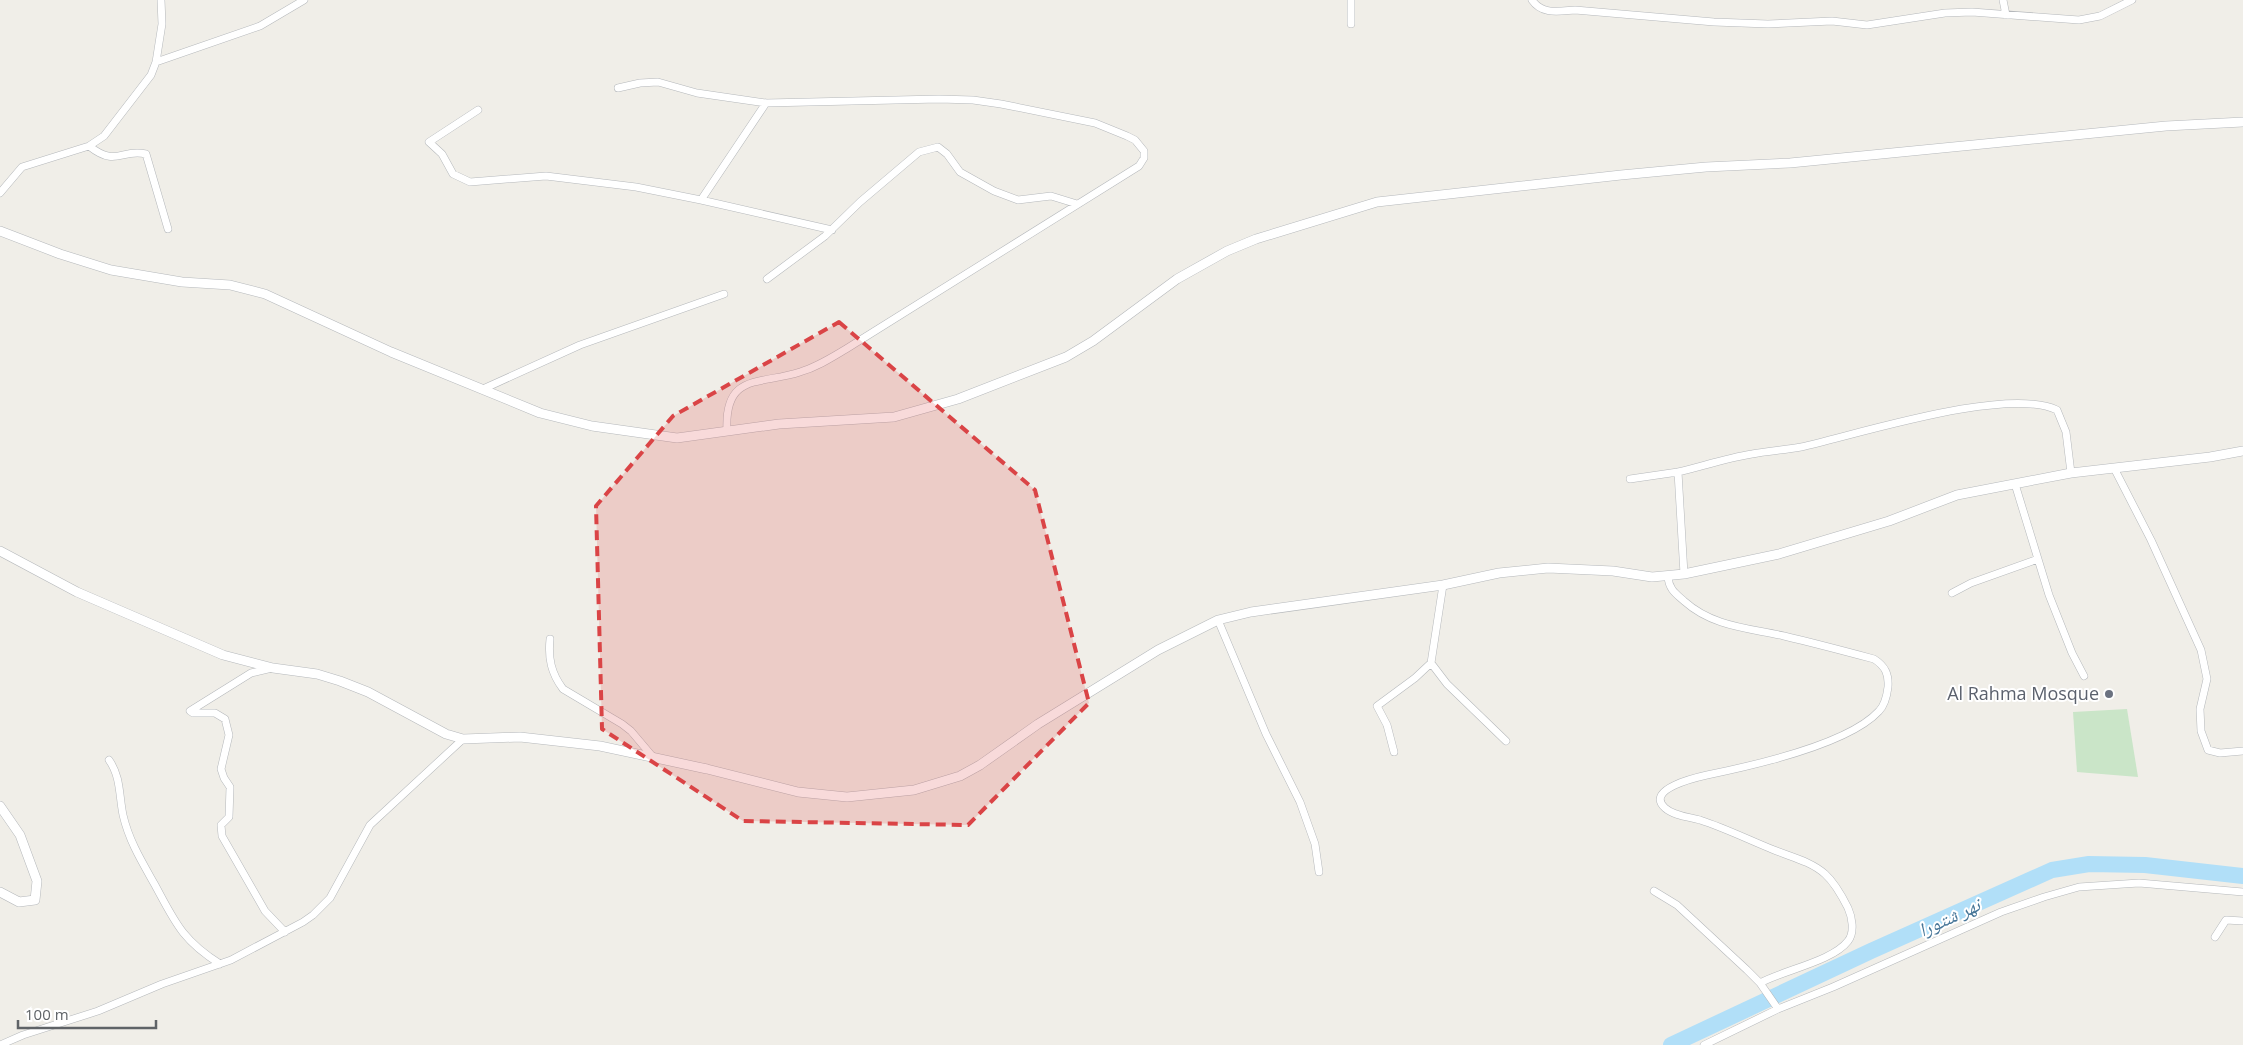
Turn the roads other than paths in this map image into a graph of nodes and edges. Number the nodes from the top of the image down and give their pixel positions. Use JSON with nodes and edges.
{"nodes":[{"id":1,"x":161,"y":0,"type":"edge"},
{"id":2,"x":304,"y":0,"type":"edge"},
{"id":3,"x":1352,"y":0,"type":"edge"},
{"id":4,"x":1532,"y":0,"type":"edge"},
{"id":5,"x":2003,"y":0,"type":"edge"},
{"id":6,"x":2132,"y":0,"type":"edge"},
{"id":7,"x":2006,"y":15,"type":"junction"},
{"id":8,"x":1350,"y":24,"type":"dead end"},
{"id":9,"x":156,"y":62,"type":"junction"},
{"id":10,"x":618,"y":88,"type":"dead end"},
{"id":11,"x":766,"y":103,"type":"junction"},
{"id":12,"x":478,"y":110,"type":"dead end"},
{"id":13,"x":2243,"y":122,"type":"edge"},
{"id":14,"x":89,"y":146,"type":"junction"},
{"id":15,"x":0,"y":193,"type":"edge"},
{"id":16,"x":701,"y":200,"type":"junction"},
{"id":17,"x":1077,"y":204,"type":"junction"},
{"id":18,"x":168,"y":229,"type":"dead end"},
{"id":19,"x":832,"y":230,"type":"junction"},
{"id":20,"x":0,"y":231,"type":"edge"},
{"id":21,"x":768,"y":279,"type":"dead end"},
{"id":22,"x":724,"y":294,"type":"dead end"},
{"id":23,"x":484,"y":389,"type":"junction"},
{"id":24,"x":727,"y":431,"type":"junction"},
{"id":25,"x":2243,"y":451,"type":"edge"},
{"id":26,"x":2114,"y":468,"type":"junction"},
{"id":27,"x":1678,"y":472,"type":"junction"},
{"id":28,"x":2071,"y":473,"type":"junction"},
{"id":29,"x":1630,"y":479,"type":"dead end"},
{"id":30,"x":2014,"y":484,"type":"junction"},
{"id":31,"x":0,"y":551,"type":"edge"},
{"id":32,"x":2038,"y":559,"type":"junction"},
{"id":33,"x":1684,"y":574,"type":"junction"},
{"id":34,"x":1668,"y":577,"type":"junction"},
{"id":35,"x":1443,"y":585,"type":"junction"},
{"id":36,"x":1952,"y":593,"type":"dead end"},
{"id":37,"x":1218,"y":620,"type":"junction"},
{"id":38,"x":550,"y":639,"type":"dead end"},
{"id":39,"x":1431,"y":663,"type":"junction"},
{"id":40,"x":273,"y":668,"type":"junction"},
{"id":41,"x":2084,"y":676,"type":"dead end"},
{"id":42,"x":463,"y":739,"type":"junction"},
{"id":43,"x":1506,"y":742,"type":"dead end"},
{"id":44,"x":2243,"y":751,"type":"edge"},
{"id":45,"x":1394,"y":752,"type":"dead end"},
{"id":46,"x":653,"y":757,"type":"junction"},
{"id":47,"x":109,"y":760,"type":"dead end"},
{"id":48,"x":0,"y":806,"type":"edge"},
{"id":49,"x":1318,"y":872,"type":"dead end"},
{"id":50,"x":1654,"y":891,"type":"dead end"},
{"id":51,"x":0,"y":892,"type":"edge"},
{"id":52,"x":2243,"y":892,"type":"edge"},
{"id":53,"x":2243,"y":921,"type":"edge"},
{"id":54,"x":285,"y":932,"type":"junction"},
{"id":55,"x":2215,"y":937,"type":"dead end"},
{"id":56,"x":220,"y":964,"type":"junction"},
{"id":57,"x":1760,"y":982,"type":"junction"},
{"id":58,"x":1776,"y":1006,"type":"junction"},
{"id":59,"x":0,"y":1045,"type":"edge"},
{"id":60,"x":1704,"y":1045,"type":"edge"}],
"edges":[{"from":1,"to":9,"type":"street"},
{"from":2,"to":9,"type":"street"},
{"from":3,"to":8,"type":"street"},
{"from":4,"to":7,"type":"street"},
{"from":5,"to":7,"type":"street"},
{"from":6,"to":7,"type":"street"},
{"from":9,"to":14,"type":"street"},
{"from":10,"to":11,"type":"street"},
{"from":11,"to":16,"type":"street"},
{"from":11,"to":17,"type":"street"},
{"from":12,"to":16,"type":"street"},
{"from":13,"to":24,"type":"street"},
{"from":14,"to":15,"type":"street"},
{"from":14,"to":18,"type":"street"},
{"from":16,"to":19,"type":"street"},
{"from":17,"to":19,"type":"street"},
{"from":17,"to":24,"type":"street"},
{"from":19,"to":21,"type":"street"},
{"from":20,"to":23,"type":"street"},
{"from":22,"to":23,"type":"street"},
{"from":23,"to":24,"type":"street"},
{"from":25,"to":26,"type":"street"},
{"from":26,"to":28,"type":"street"},
{"from":26,"to":44,"type":"street"},
{"from":27,"to":28,"type":"street"},
{"from":27,"to":29,"type":"street"},
{"from":27,"to":33,"type":"street"},
{"from":28,"to":30,"type":"street"},
{"from":30,"to":32,"type":"street"},
{"from":30,"to":33,"type":"street"},
{"from":31,"to":40,"type":"street"},
{"from":32,"to":36,"type":"street"},
{"from":32,"to":41,"type":"street"},
{"from":33,"to":34,"type":"street"},
{"from":34,"to":35,"type":"street"},
{"from":34,"to":57,"type":"street"},
{"from":35,"to":37,"type":"street"},
{"from":35,"to":39,"type":"street"},
{"from":37,"to":46,"type":"street"},
{"from":37,"to":49,"type":"street"},
{"from":38,"to":46,"type":"street"},
{"from":39,"to":43,"type":"street"},
{"from":39,"to":45,"type":"street"},
{"from":40,"to":42,"type":"street"},
{"from":40,"to":54,"type":"street"},
{"from":42,"to":46,"type":"street"},
{"from":42,"to":54,"type":"street"},
{"from":47,"to":56,"type":"street"},
{"from":48,"to":51,"type":"street"},
{"from":50,"to":57,"type":"street"},
{"from":52,"to":58,"type":"street"},
{"from":53,"to":55,"type":"street"},
{"from":54,"to":56,"type":"street"},
{"from":56,"to":59,"type":"street"},
{"from":57,"to":58,"type":"street"},
{"from":58,"to":60,"type":"street"}]}
